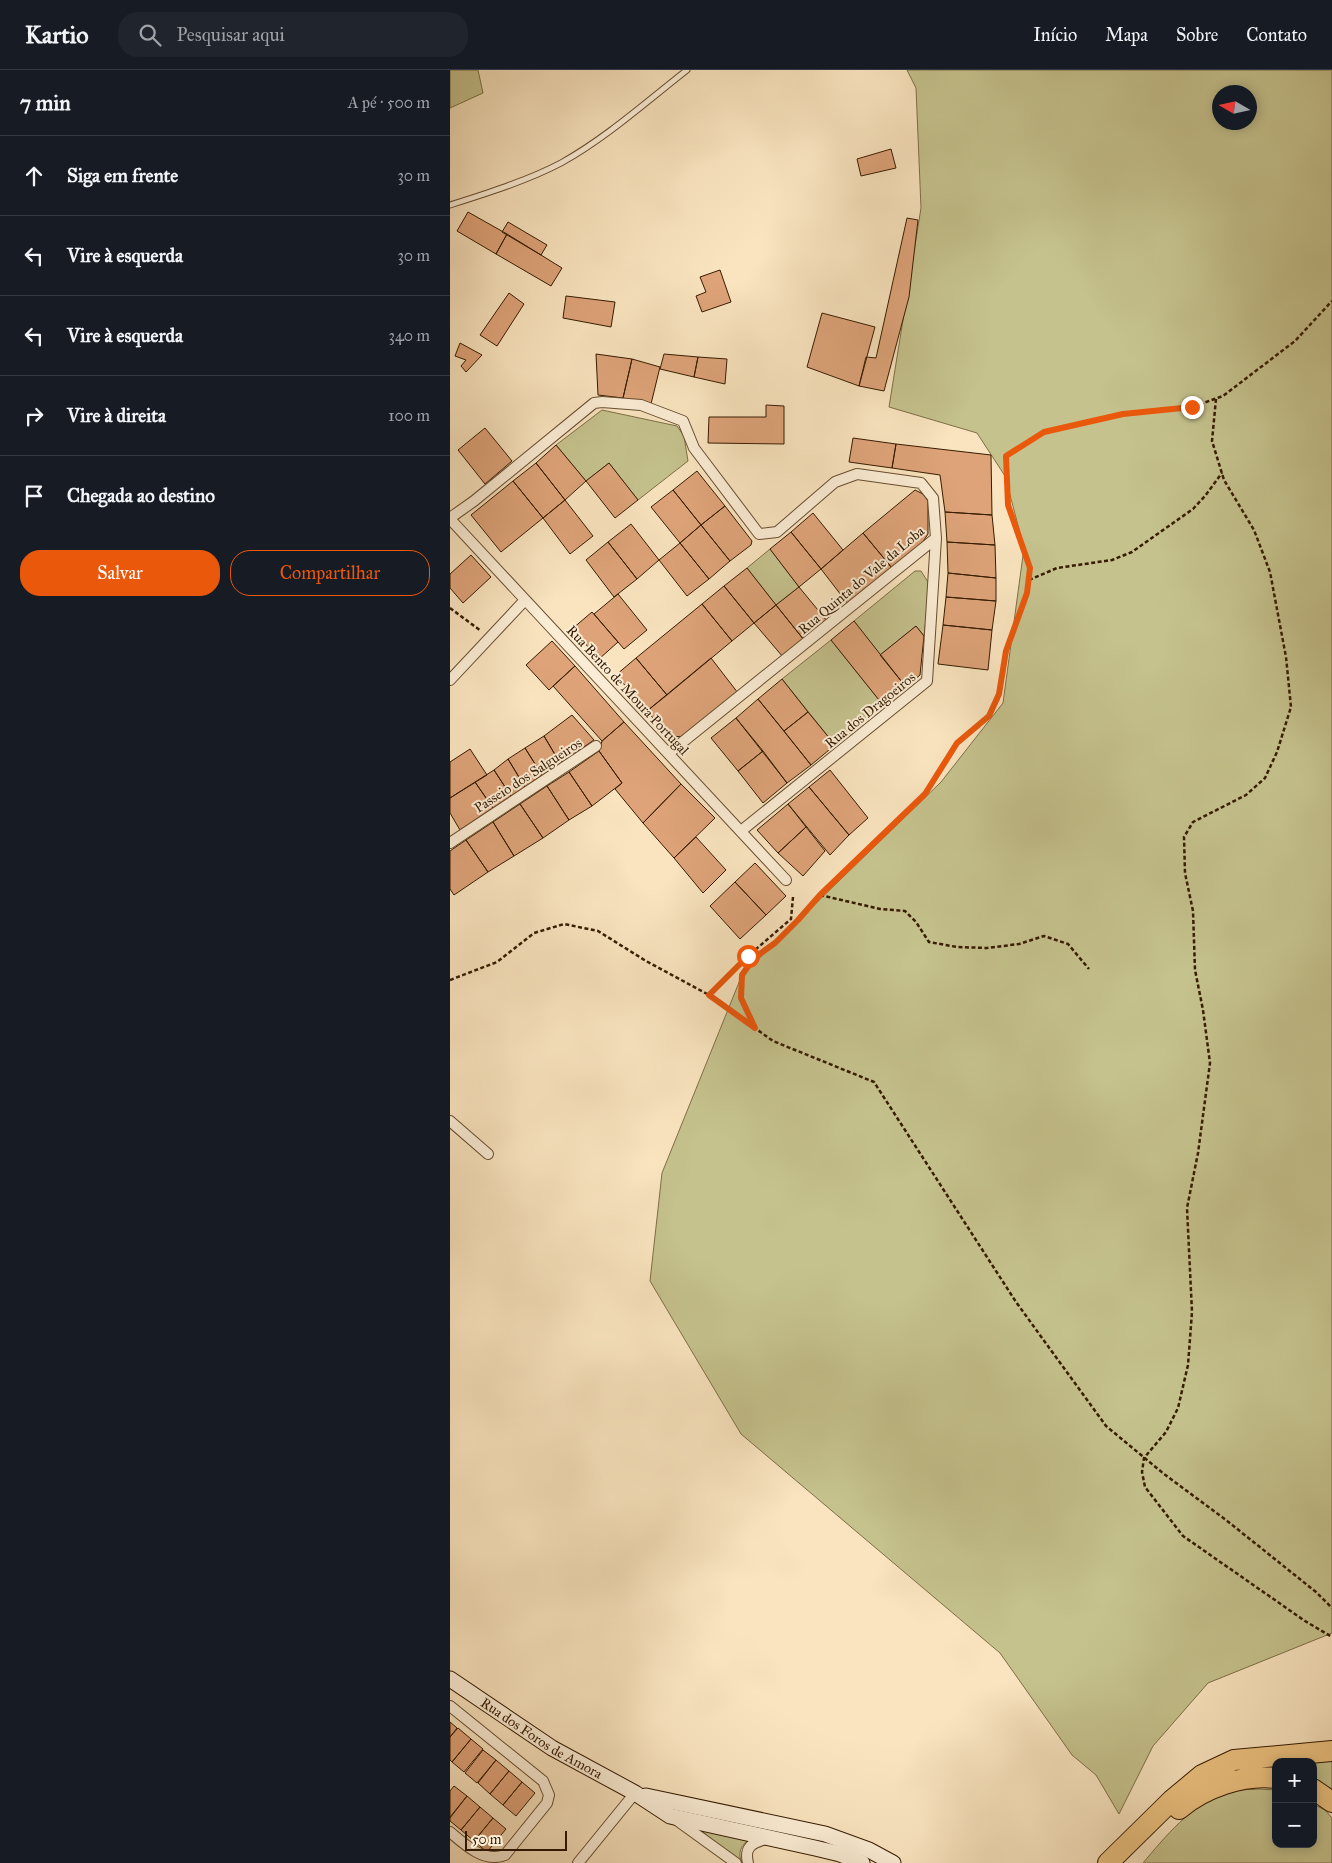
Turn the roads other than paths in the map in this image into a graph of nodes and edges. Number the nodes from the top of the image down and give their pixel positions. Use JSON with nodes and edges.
{"nodes":[{"id":1,"x":687,"y":70,"type":"edge"},
{"id":2,"x":450,"y":205,"type":"edge"},
{"id":3,"x":450,"y":518,"type":"edge"},
{"id":4,"x":936,"y":538,"type":"junction"},
{"id":5,"x":525,"y":600,"type":"junction"},
{"id":6,"x":450,"y":680,"type":"edge"},
{"id":7,"x":596,"y":746,"type":"dead end"},
{"id":8,"x":669,"y":754,"type":"junction"},
{"id":9,"x":741,"y":831,"type":"junction"},
{"id":10,"x":450,"y":843,"type":"edge"},
{"id":11,"x":786,"y":880,"type":"dead end"},
{"id":12,"x":450,"y":1121,"type":"edge"},
{"id":13,"x":488,"y":1154,"type":"dead end"},
{"id":14,"x":450,"y":1679,"type":"edge"},
{"id":15,"x":450,"y":1706,"type":"edge"},
{"id":16,"x":1332,"y":1751,"type":"edge"},
{"id":17,"x":1272,"y":1777,"type":"edge"},
{"id":18,"x":1317,"y":1792,"type":"edge"},
{"id":19,"x":635,"y":1793,"type":"junction"},
{"id":20,"x":1332,"y":1802,"type":"edge"},
{"id":21,"x":670,"y":1816,"type":"junction"},
{"id":22,"x":450,"y":1832,"type":"edge"},
{"id":23,"x":767,"y":1838,"type":"junction"},
{"id":24,"x":578,"y":1863,"type":"edge"},
{"id":25,"x":736,"y":1863,"type":"edge"},
{"id":26,"x":748,"y":1863,"type":"edge"},
{"id":27,"x":862,"y":1863,"type":"edge"},
{"id":28,"x":893,"y":1863,"type":"edge"},
{"id":29,"x":1108,"y":1863,"type":"edge"},
{"id":30,"x":1124,"y":1863,"type":"edge"}],
"edges":[{"from":1,"to":2,"type":"lane"},
{"from":3,"to":4,"type":"street","name":"Rua Quinta do Vale da Loba"},
{"from":3,"to":5,"type":"street","name":"Rua Bento de Moura Portugal"},
{"from":4,"to":8,"type":"street","name":"Rua Quinta do Vale da Loba"},
{"from":4,"to":9,"type":"street","name":"Rua dos Dragoeiros"},
{"from":5,"to":6,"type":"street"},
{"from":5,"to":8,"type":"street","name":"Rua Bento de Moura Portugal"},
{"from":7,"to":10,"type":"street","name":"Passeio dos Salgueiros"},
{"from":8,"to":9,"type":"street","name":"Rua Bento de Moura Portugal"},
{"from":9,"to":11,"type":"street","name":"Rua Bento de Moura Portugal"},
{"from":12,"to":13,"type":"street"},
{"from":14,"to":19,"type":"main road","name":"Rua dos Foros de Amora"},
{"from":15,"to":22,"type":"street"},
{"from":16,"to":29,"type":"highway"},
{"from":17,"to":30,"type":"highway"},
{"from":18,"to":20,"type":"highway"},
{"from":19,"to":21,"type":"main road"},
{"from":19,"to":24,"type":"street"},
{"from":19,"to":28,"type":"main road"},
{"from":21,"to":23,"type":"main road"},
{"from":21,"to":25,"type":"street"},
{"from":23,"to":26,"type":"street"},
{"from":23,"to":27,"type":"main road"}]}
